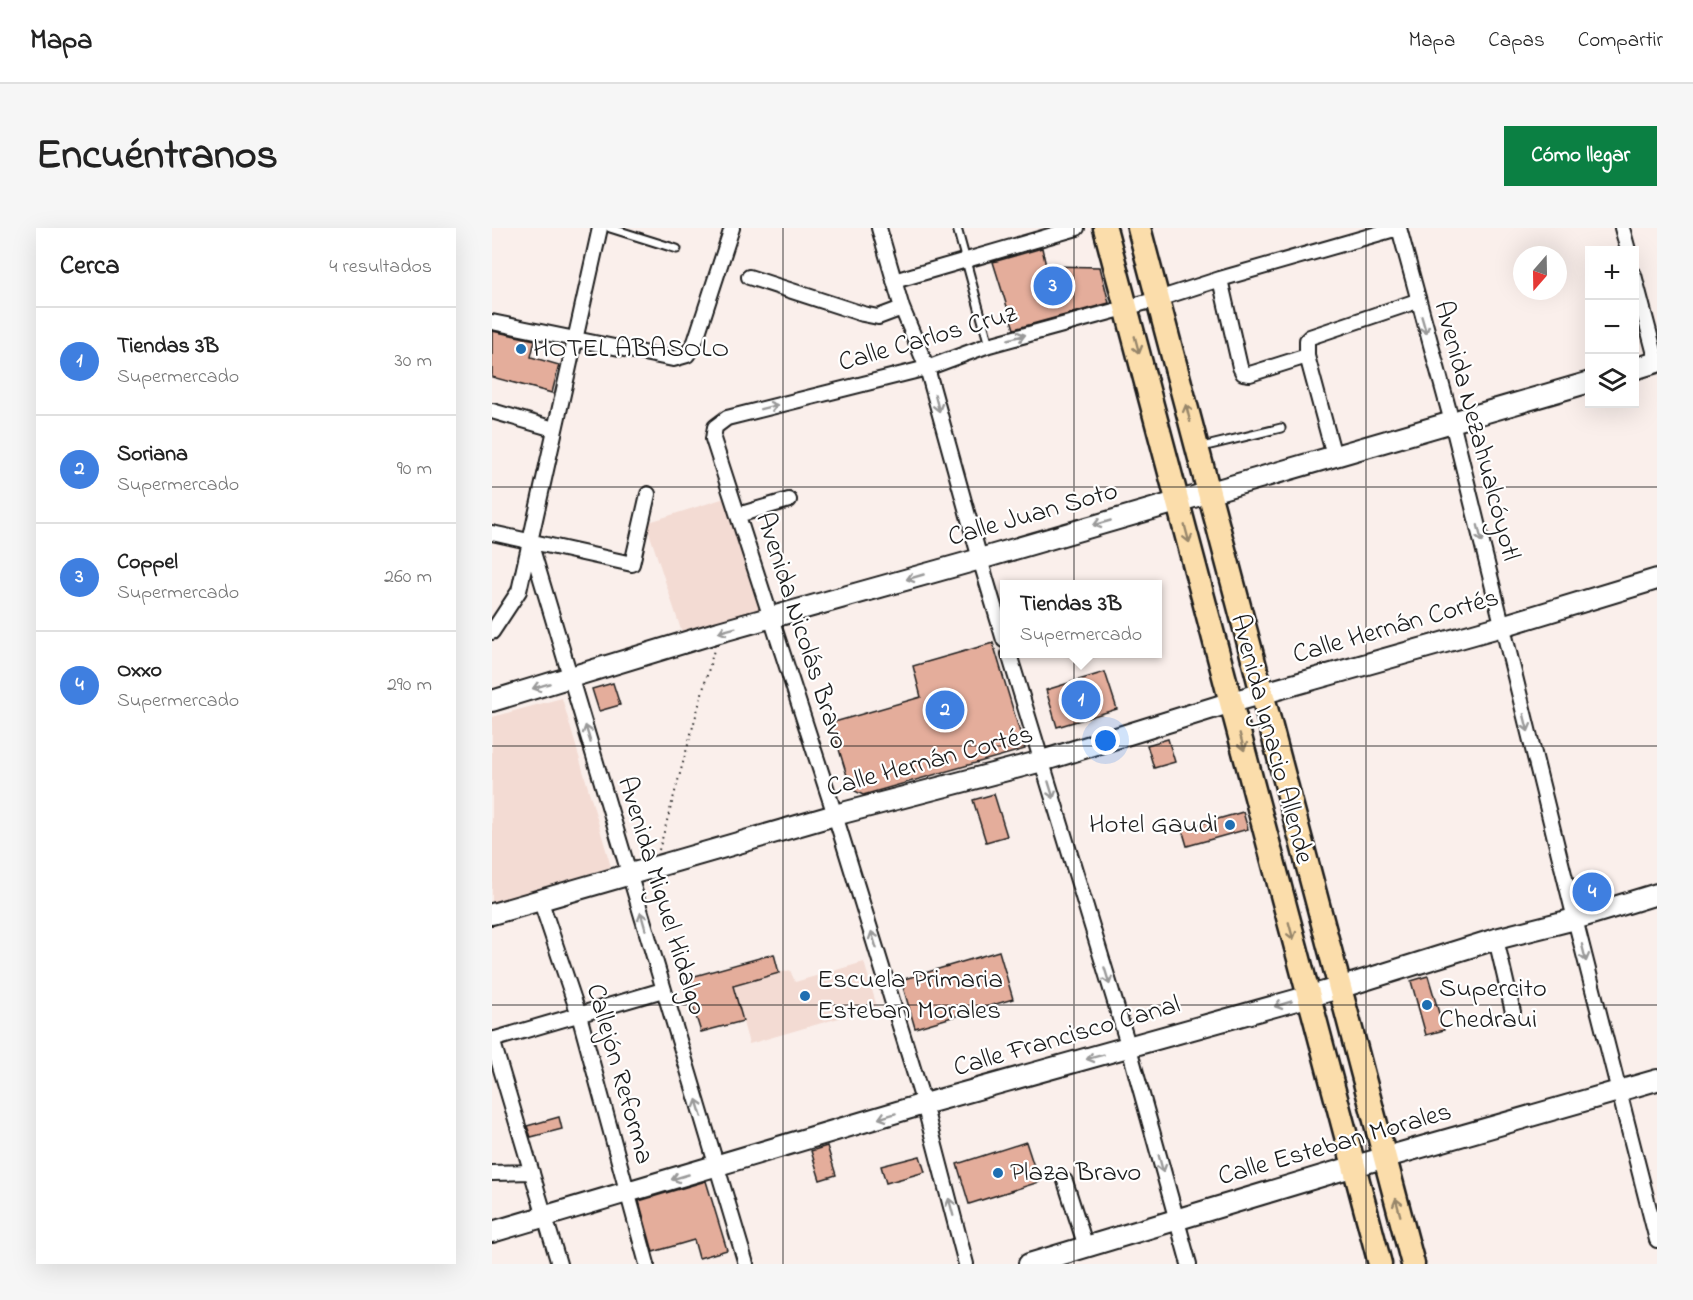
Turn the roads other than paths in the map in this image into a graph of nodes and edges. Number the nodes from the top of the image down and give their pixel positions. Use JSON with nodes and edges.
{"nodes":[{"id":1,"x":600,"y":228,"type":"edge"},
{"id":2,"x":610,"y":228,"type":"edge"},
{"id":3,"x":732,"y":228,"type":"edge"},
{"id":4,"x":879,"y":228,"type":"edge"},
{"id":5,"x":957,"y":228,"type":"edge"},
{"id":6,"x":1077,"y":228,"type":"edge"},
{"id":7,"x":1105,"y":228,"type":"edge"},
{"id":8,"x":1139,"y":228,"type":"edge"},
{"id":9,"x":1398,"y":228,"type":"edge"},
{"id":10,"x":1622,"y":228,"type":"edge"},
{"id":11,"x":1627,"y":246,"type":"edge"},
{"id":12,"x":677,"y":249,"type":"dead end"},
{"id":13,"x":966,"y":260,"type":"junction"},
{"id":14,"x":749,"y":277,"type":"dead end"},
{"id":15,"x":1220,"y":279,"type":"junction"},
{"id":16,"x":894,"y":281,"type":"junction"},
{"id":17,"x":1639,"y":291,"type":"edge"},
{"id":18,"x":1158,"y":299,"type":"junction"},
{"id":19,"x":1417,"y":301,"type":"junction"},
{"id":20,"x":1127,"y":307,"type":"junction"},
{"id":21,"x":902,"y":308,"type":"junction"},
{"id":22,"x":492,"y":322,"type":"edge"},
{"id":23,"x":574,"y":339,"type":"junction"},
{"id":24,"x":989,"y":345,"type":"junction"},
{"id":25,"x":1307,"y":356,"type":"junction"},
{"id":26,"x":1657,"y":362,"type":"edge"},
{"id":27,"x":927,"y":368,"type":"junction"},
{"id":28,"x":1639,"y":368,"type":"edge"},
{"id":29,"x":1585,"y":383,"type":"edge"},
{"id":30,"x":492,"y":411,"type":"edge"},
{"id":31,"x":1452,"y":422,"type":"junction"},
{"id":32,"x":715,"y":427,"type":"joint"},
{"id":33,"x":1281,"y":428,"type":"dead end"},
{"id":34,"x":554,"y":429,"type":"junction"},
{"id":35,"x":1197,"y":449,"type":"junction"},
{"id":36,"x":1334,"y":456,"type":"junction"},
{"id":37,"x":1208,"y":493,"type":"junction"},
{"id":38,"x":648,"y":494,"type":"dead end"},
{"id":39,"x":789,"y":500,"type":"dead end"},
{"id":40,"x":1179,"y":501,"type":"junction"},
{"id":41,"x":738,"y":516,"type":"junction"},
{"id":42,"x":492,"y":533,"type":"edge"},
{"id":43,"x":530,"y":542,"type":"junction"},
{"id":44,"x":980,"y":559,"type":"junction"},
{"id":45,"x":1657,"y":579,"type":"edge"},
{"id":46,"x":771,"y":618,"type":"junction"},
{"id":47,"x":1000,"y":624,"type":"edge"},
{"id":48,"x":1502,"y":626,"type":"junction"},
{"id":49,"x":492,"y":632,"type":"edge"},
{"id":50,"x":1010,"y":658,"type":"edge"},
{"id":51,"x":570,"y":676,"type":"junction"},
{"id":52,"x":1263,"y":693,"type":"junction"},
{"id":53,"x":492,"y":701,"type":"edge"},
{"id":54,"x":1232,"y":702,"type":"junction"},
{"id":55,"x":1042,"y":761,"type":"junction"},
{"id":56,"x":835,"y":815,"type":"junction"},
{"id":57,"x":630,"y":874,"type":"junction"},
{"id":58,"x":1657,"y":894,"type":"edge"},
{"id":59,"x":540,"y":899,"type":"junction"},
{"id":60,"x":492,"y":914,"type":"edge"},
{"id":61,"x":1575,"y":919,"type":"junction"},
{"id":62,"x":1496,"y":939,"type":"junction"},
{"id":63,"x":1339,"y":988,"type":"junction"},
{"id":64,"x":663,"y":990,"type":"junction"},
{"id":65,"x":1308,"y":996,"type":"junction"},
{"id":66,"x":1513,"y":1012,"type":"dead end"},
{"id":67,"x":579,"y":1015,"type":"junction"},
{"id":68,"x":492,"y":1040,"type":"edge"},
{"id":69,"x":1129,"y":1048,"type":"junction"},
{"id":70,"x":1657,"y":1080,"type":"edge"},
{"id":71,"x":1618,"y":1091,"type":"junction"},
{"id":72,"x":924,"y":1104,"type":"junction"},
{"id":73,"x":1385,"y":1158,"type":"junction"},
{"id":74,"x":717,"y":1166,"type":"junction"},
{"id":75,"x":1355,"y":1166,"type":"junction"},
{"id":76,"x":532,"y":1172,"type":"junction"},
{"id":77,"x":492,"y":1173,"type":"edge"},
{"id":78,"x":1065,"y":1181,"type":"dead end"},
{"id":79,"x":627,"y":1192,"type":"junction"},
{"id":80,"x":545,"y":1215,"type":"junction"},
{"id":81,"x":1176,"y":1219,"type":"junction"},
{"id":82,"x":492,"y":1232,"type":"edge"},
{"id":83,"x":1657,"y":1240,"type":"edge"},
{"id":84,"x":1086,"y":1247,"type":"junction"},
{"id":85,"x":559,"y":1264,"type":"edge"},
{"id":86,"x":647,"y":1264,"type":"edge"},
{"id":87,"x":746,"y":1264,"type":"edge"},
{"id":88,"x":966,"y":1264,"type":"edge"},
{"id":89,"x":1029,"y":1264,"type":"edge"},
{"id":90,"x":1189,"y":1264,"type":"edge"},
{"id":91,"x":1380,"y":1264,"type":"edge"},
{"id":92,"x":1413,"y":1264,"type":"edge"}],
"edges":[{"from":1,"to":23,"type":"street"},
{"from":2,"to":12,"type":"lane"},
{"from":3,"to":23,"type":"street"},
{"from":4,"to":16,"type":"street"},
{"from":5,"to":13,"type":"lane"},
{"from":6,"to":13,"type":"street"},
{"from":7,"to":20,"type":"main road","name":"Avenida Ignacio Allende"},
{"from":8,"to":18,"type":"main road","name":"Avenida Ignacio Allende"},
{"from":9,"to":15,"type":"street","name":"Calle Carlos Cruz"},
{"from":9,"to":19,"type":"street","name":"Avenida Nezahualcóyotl"},
{"from":10,"to":11,"type":"street"},
{"from":13,"to":16,"type":"street"},
{"from":13,"to":24,"type":"lane"},
{"from":14,"to":21,"type":"street"},
{"from":15,"to":18,"type":"street","name":"Calle Carlos Cruz"},
{"from":15,"to":25,"type":"street"},
{"from":16,"to":21,"type":"street"},
{"from":17,"to":26,"type":"street"},
{"from":18,"to":20,"type":"street","name":"Calle Carlos Cruz"},
{"from":35,"to":18,"type":"main road","name":"Avenida Ignacio Allende","one_way":true},
{"from":19,"to":25,"type":"street"},
{"from":19,"to":31,"type":"street","name":"Avenida Nezahualcóyotl","one_way":true},
{"from":24,"to":20,"type":"street","name":"Calle Carlos Cruz","one_way":true},
{"from":20,"to":40,"type":"main road","name":"Avenida Ignacio Allende","one_way":true},
{"from":21,"to":27,"type":"street"},
{"from":22,"to":23,"type":"street"},
{"from":23,"to":34,"type":"street"},
{"from":24,"to":27,"type":"street","name":"Calle Carlos Cruz"},
{"from":25,"to":36,"type":"street"},
{"from":26,"to":28,"type":"main road"},
{"from":32,"to":27,"type":"street","name":"Calle Carlos Cruz","one_way":true},
{"from":27,"to":44,"type":"street","one_way":true},
{"from":29,"to":31,"type":"main road","name":"Calle Juan Soto"},
{"from":30,"to":34,"type":"street"},
{"from":31,"to":36,"type":"main road","name":"Calle Juan Soto"},
{"from":31,"to":48,"type":"street","name":"Avenida Nezahualcóyotl","one_way":true},
{"from":32,"to":41,"type":"street","name":"Avenida Nicolás Bravo"},
{"from":33,"to":35,"type":"lane"},
{"from":34,"to":43,"type":"street"},
{"from":35,"to":37,"type":"main road","name":"Avenida Ignacio Allende"},
{"from":36,"to":37,"type":"main road","name":"Calle Juan Soto"},
{"from":37,"to":40,"type":"main road","name":"Calle Juan Soto"},
{"from":37,"to":52,"type":"main road","name":"Avenida Ignacio Allende"},
{"from":38,"to":43,"type":"street"},
{"from":39,"to":41,"type":"street"},
{"from":40,"to":44,"type":"main road","name":"Calle Juan Soto","one_way":true},
{"from":40,"to":54,"type":"main road","name":"Avenida Ignacio Allende","one_way":true},
{"from":41,"to":46,"type":"street","name":"Avenida Nicolás Bravo"},
{"from":42,"to":43,"type":"street"},
{"from":43,"to":49,"type":"street"},
{"from":43,"to":51,"type":"street","name":"Avenida Miguel Hidalgo"},
{"from":44,"to":46,"type":"main road","name":"Calle Juan Soto","one_way":true},
{"from":44,"to":47,"type":"street"},
{"from":45,"to":48,"type":"main road","name":"Calle Hernán Cortés"},
{"from":46,"to":51,"type":"main road","name":"Calle Juan Soto","one_way":true},
{"from":46,"to":56,"type":"street","name":"Avenida Nicolás Bravo"},
{"from":48,"to":52,"type":"main road","name":"Calle Hernán Cortés"},
{"from":48,"to":61,"type":"street","name":"Avenida Nezahualcóyotl","one_way":true},
{"from":50,"to":55,"type":"street"},
{"from":51,"to":53,"type":"main road","name":"Calle Juan Soto","one_way":true},
{"from":57,"to":51,"type":"street","name":"Avenida Miguel Hidalgo","one_way":true},
{"from":52,"to":54,"type":"main road","name":"Calle Hernán Cortés"},
{"from":52,"to":63,"type":"main road","name":"Avenida Ignacio Allende"},
{"from":54,"to":55,"type":"main road","name":"Calle Hernán Cortés"},
{"from":54,"to":65,"type":"main road","name":"Avenida Ignacio Allende","one_way":true},
{"from":55,"to":56,"type":"main road","name":"Calle Hernán Cortés"},
{"from":55,"to":69,"type":"street","one_way":true},
{"from":56,"to":57,"type":"main road","name":"Calle Hernán Cortés"},
{"from":72,"to":56,"type":"street","name":"Avenida Nicolás Bravo","one_way":true},
{"from":57,"to":59,"type":"main road","name":"Calle Hernán Cortés"},
{"from":64,"to":57,"type":"street","name":"Avenida Miguel Hidalgo","one_way":true},
{"from":58,"to":61,"type":"main road","name":"Calle Francisco Canal"},
{"from":59,"to":60,"type":"main road","name":"Calle Hernán Cortés"},
{"from":59,"to":67,"type":"street","name":"Callejón Reforma"},
{"from":61,"to":62,"type":"main road","name":"Calle Francisco Canal"},
{"from":61,"to":71,"type":"street","name":"Avenida Nezahualcóyotl","one_way":true},
{"from":62,"to":63,"type":"main road","name":"Calle Francisco Canal"},
{"from":62,"to":66,"type":"street"},
{"from":63,"to":65,"type":"main road","name":"Calle Francisco Canal"},
{"from":63,"to":73,"type":"main road","name":"Avenida Ignacio Allende"},
{"from":64,"to":67,"type":"street"},
{"from":74,"to":64,"type":"street","name":"Avenida Miguel Hidalgo","one_way":true},
{"from":65,"to":69,"type":"main road","name":"Calle Francisco Canal","one_way":true},
{"from":65,"to":75,"type":"main road","name":"Avenida Ignacio Allende"},
{"from":67,"to":68,"type":"street"},
{"from":67,"to":79,"type":"street","name":"Callejón Reforma"},
{"from":68,"to":76,"type":"street"},
{"from":69,"to":72,"type":"main road","name":"Calle Francisco Canal","one_way":true},
{"from":69,"to":81,"type":"street","one_way":true},
{"from":70,"to":71,"type":"main road","name":"Calle Esteban Morales"},
{"from":71,"to":73,"type":"main road","name":"Calle Esteban Morales"},
{"from":71,"to":83,"type":"street","name":"Avenida Nezahualcóyotl"},
{"from":72,"to":74,"type":"main road","name":"Calle Francisco Canal","one_way":true},
{"from":88,"to":72,"type":"street","name":"Avenida Nicolás Bravo","one_way":true},
{"from":73,"to":75,"type":"main road","name":"Calle Esteban Morales"},
{"from":92,"to":73,"type":"main road","name":"Avenida Ignacio Allende","one_way":true},
{"from":74,"to":79,"type":"main road","name":"Calle Francisco Canal","one_way":true},
{"from":74,"to":87,"type":"street","name":"Avenida Miguel Hidalgo"},
{"from":75,"to":81,"type":"main road","name":"Calle Esteban Morales"},
{"from":75,"to":91,"type":"main road","name":"Avenida Ignacio Allende"},
{"from":76,"to":77,"type":"street"},
{"from":76,"to":80,"type":"street"},
{"from":78,"to":84,"type":"street"},
{"from":79,"to":80,"type":"main road","name":"Calle Francisco Canal"},
{"from":79,"to":86,"type":"street","name":"Callejón Reforma"},
{"from":80,"to":82,"type":"main road","name":"Calle Francisco Canal"},
{"from":80,"to":85,"type":"street"},
{"from":81,"to":84,"type":"main road","name":"Calle Esteban Morales"},
{"from":81,"to":90,"type":"street"},
{"from":84,"to":89,"type":"main road","name":"Calle Esteban Morales"}]}
